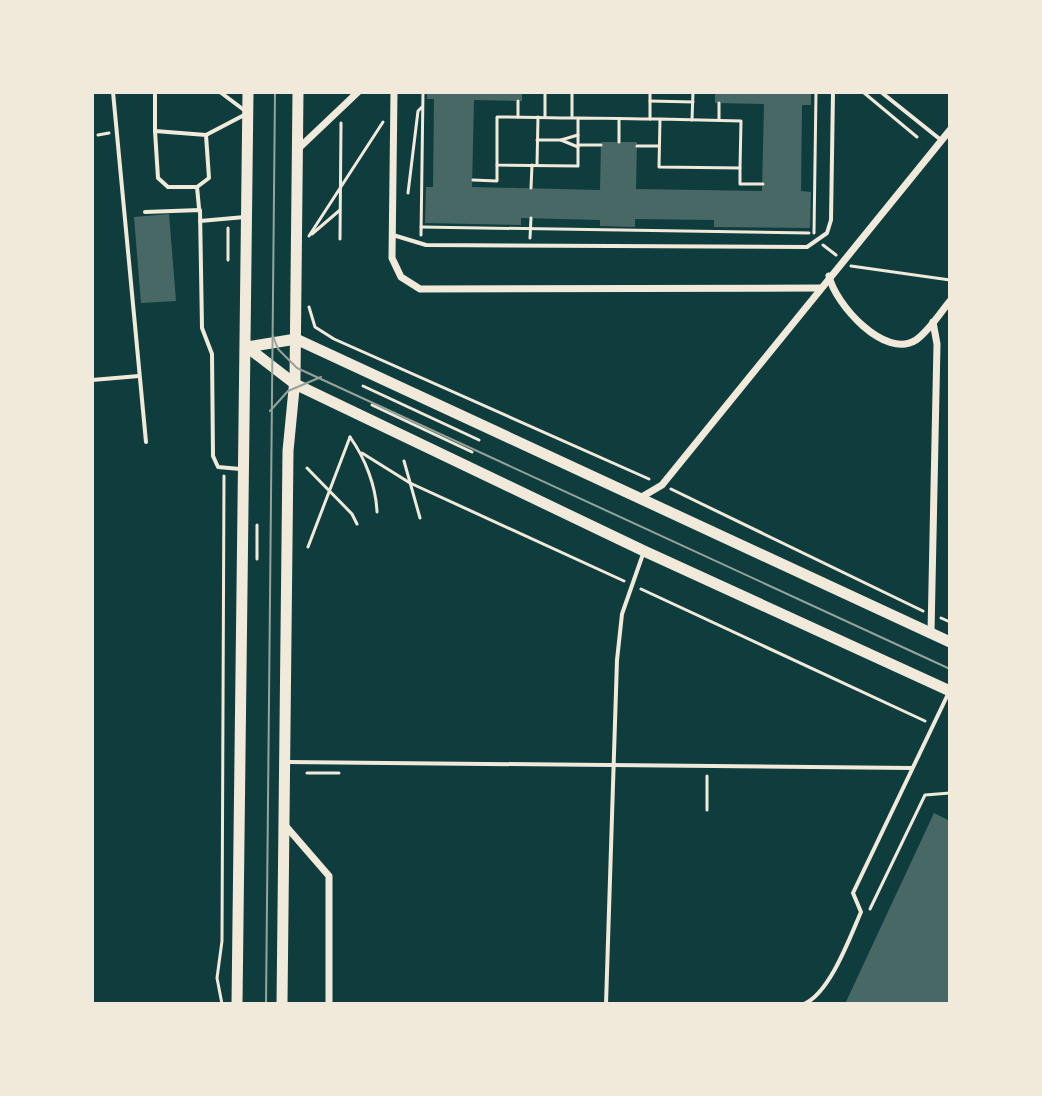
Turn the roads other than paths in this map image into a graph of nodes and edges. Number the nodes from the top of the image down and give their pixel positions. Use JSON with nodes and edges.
{"nodes":[{"id":1,"x":113,"y":92,"type":"edge"},
{"id":2,"x":155,"y":92,"type":"edge"},
{"id":3,"x":220,"y":92,"type":"edge"},
{"id":4,"x":248,"y":92,"type":"edge"},
{"id":5,"x":298,"y":92,"type":"edge"},
{"id":6,"x":358,"y":92,"type":"edge"},
{"id":7,"x":394,"y":92,"type":"edge"},
{"id":8,"x":833,"y":92,"type":"edge"},
{"id":9,"x":881,"y":92,"type":"edge"},
{"id":10,"x":248,"y":113,"type":"junction"},
{"id":11,"x":950,"y":130,"type":"edge"},
{"id":12,"x":155,"y":131,"type":"junction"},
{"id":13,"x":206,"y":135,"type":"junction"},
{"id":14,"x":942,"y":140,"type":"junction"},
{"id":15,"x":297,"y":150,"type":"junction"},
{"id":16,"x":197,"y":187,"type":"junction"},
{"id":17,"x":200,"y":210,"type":"junction"},
{"id":18,"x":145,"y":212,"type":"dead end"},
{"id":19,"x":248,"y":217,"type":"junction"},
{"id":20,"x":200,"y":221,"type":"junction"},
{"id":21,"x":391,"y":234,"type":"junction"},
{"id":22,"x":829,"y":276,"type":"junction"},
{"id":23,"x":820,"y":288,"type":"junction"},
{"id":24,"x":950,"y":301,"type":"edge"},
{"id":25,"x":933,"y":322,"type":"junction"},
{"id":26,"x":296,"y":339,"type":"junction"},
{"id":27,"x":247,"y":347,"type":"junction"},
{"id":28,"x":139,"y":376,"type":"junction"},
{"id":29,"x":92,"y":380,"type":"edge"},
{"id":30,"x":295,"y":384,"type":"junction"},
{"id":31,"x":146,"y":442,"type":"dead end"},
{"id":32,"x":244,"y":469,"type":"junction"},
{"id":33,"x":640,"y":498,"type":"junction"},
{"id":34,"x":644,"y":551,"type":"junction"},
{"id":35,"x":931,"y":633,"type":"junction"},
{"id":36,"x":950,"y":642,"type":"edge"},
{"id":37,"x":950,"y":690,"type":"edge"},
{"id":38,"x":285,"y":762,"type":"junction"},
{"id":39,"x":612,"y":766,"type":"junction"},
{"id":40,"x":912,"y":768,"type":"junction"},
{"id":41,"x":284,"y":824,"type":"junction"},
{"id":42,"x":237,"y":1004,"type":"edge"},
{"id":43,"x":282,"y":1004,"type":"edge"},
{"id":44,"x":329,"y":1004,"type":"edge"},
{"id":45,"x":606,"y":1004,"type":"edge"},
{"id":46,"x":804,"y":1004,"type":"edge"}],
"edges":[{"from":1,"to":28,"type":"lane"},
{"from":2,"to":12,"type":"lane"},
{"from":3,"to":10,"type":"lane"},
{"from":4,"to":10,"type":"main road"},
{"from":5,"to":15,"type":"main road"},
{"from":6,"to":15,"type":"street"},
{"from":7,"to":21,"type":"street"},
{"from":8,"to":21,"type":"lane"},
{"from":9,"to":14,"type":"lane"},
{"from":10,"to":13,"type":"lane"},
{"from":10,"to":19,"type":"main road"},
{"from":11,"to":14,"type":"street"},
{"from":12,"to":13,"type":"lane"},
{"from":12,"to":16,"type":"lane"},
{"from":13,"to":16,"type":"lane"},
{"from":14,"to":22,"type":"street"},
{"from":15,"to":26,"type":"main road"},
{"from":16,"to":17,"type":"lane"},
{"from":17,"to":18,"type":"lane"},
{"from":17,"to":20,"type":"lane"},
{"from":19,"to":20,"type":"lane"},
{"from":19,"to":27,"type":"main road"},
{"from":20,"to":32,"type":"lane"},
{"from":21,"to":23,"type":"street"},
{"from":22,"to":23,"type":"street"},
{"from":22,"to":25,"type":"street"},
{"from":23,"to":33,"type":"street"},
{"from":24,"to":25,"type":"street"},
{"from":25,"to":35,"type":"street"},
{"from":26,"to":27,"type":"main road"},
{"from":26,"to":30,"type":"main road"},
{"from":26,"to":33,"type":"main road"},
{"from":27,"to":30,"type":"main road"},
{"from":27,"to":32,"type":"main road"},
{"from":28,"to":29,"type":"lane"},
{"from":28,"to":31,"type":"lane"},
{"from":30,"to":34,"type":"main road"},
{"from":30,"to":38,"type":"main road"},
{"from":32,"to":42,"type":"main road"},
{"from":33,"to":35,"type":"main road"},
{"from":34,"to":37,"type":"main road"},
{"from":34,"to":39,"type":"lane"},
{"from":35,"to":36,"type":"main road"},
{"from":37,"to":40,"type":"lane"},
{"from":38,"to":39,"type":"lane"},
{"from":38,"to":41,"type":"main road"},
{"from":39,"to":40,"type":"lane"},
{"from":39,"to":45,"type":"lane"},
{"from":40,"to":46,"type":"lane"},
{"from":41,"to":43,"type":"main road"},
{"from":41,"to":44,"type":"street"}]}
